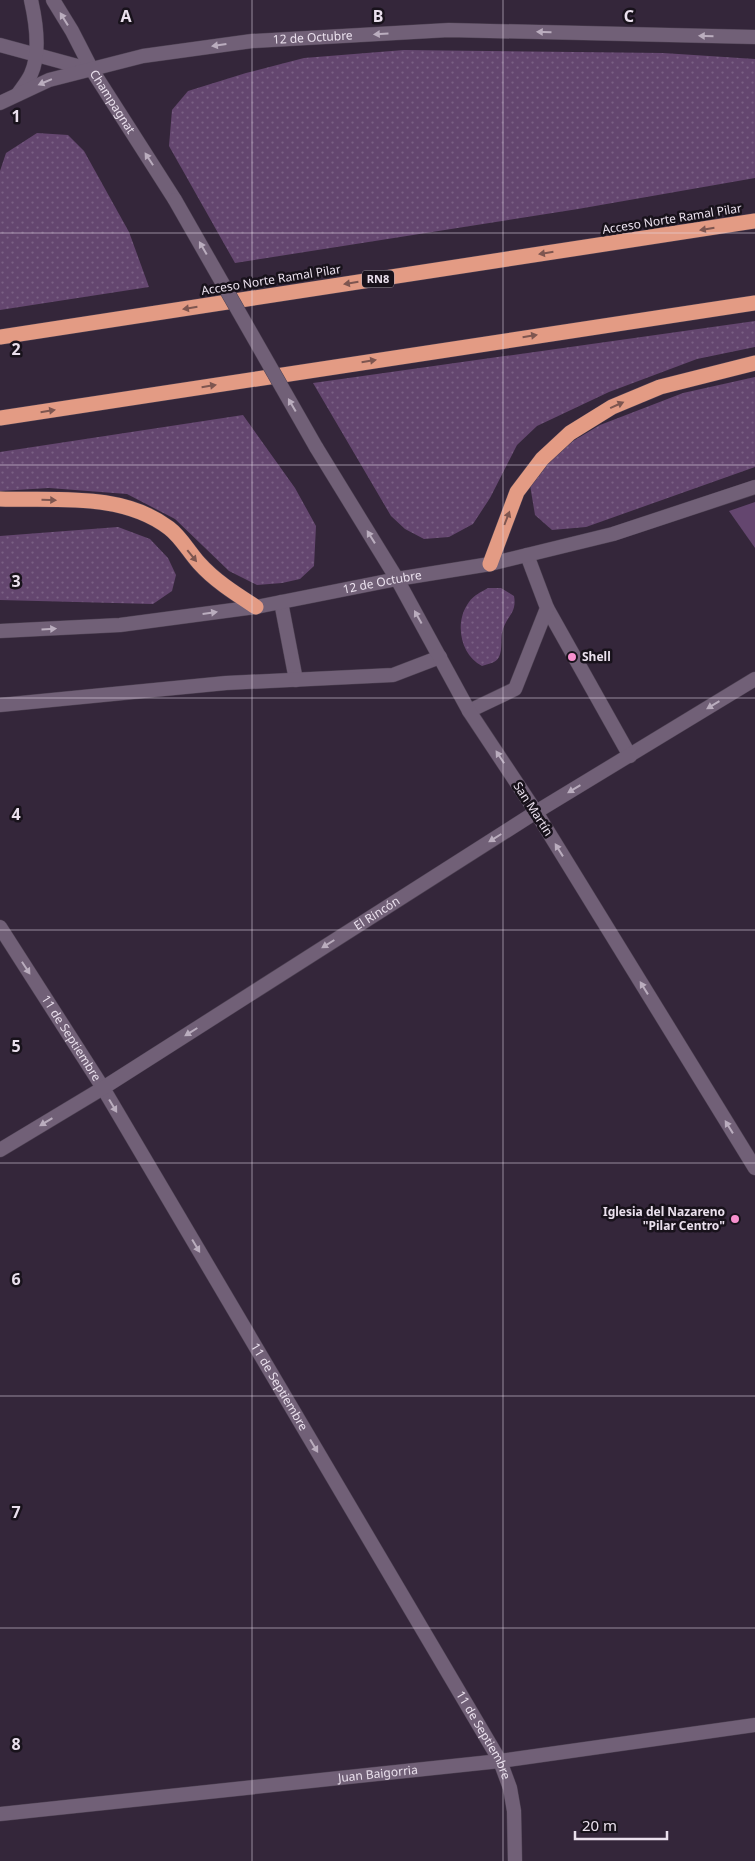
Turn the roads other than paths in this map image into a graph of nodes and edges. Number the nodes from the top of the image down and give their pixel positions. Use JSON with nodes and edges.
{"nodes":[{"id":1,"x":31,"y":0,"type":"edge"},
{"id":2,"x":52,"y":0,"type":"edge"},
{"id":3,"x":755,"y":37,"type":"edge"},
{"id":4,"x":0,"y":45,"type":"edge"},
{"id":5,"x":36,"y":54,"type":"junction"},
{"id":6,"x":92,"y":70,"type":"junction"},
{"id":7,"x":16,"y":96,"type":"junction"},
{"id":8,"x":0,"y":103,"type":"edge"},
{"id":9,"x":755,"y":221,"type":"edge"},
{"id":10,"x":755,"y":303,"type":"edge"},
{"id":11,"x":0,"y":336,"type":"edge"},
{"id":12,"x":755,"y":363,"type":"edge"},
{"id":13,"x":0,"y":418,"type":"edge"},
{"id":14,"x":316,"y":447,"type":"joint"},
{"id":15,"x":755,"y":487,"type":"edge"},
{"id":16,"x":0,"y":499,"type":"edge"},
{"id":17,"x":527,"y":555,"type":"junction"},
{"id":18,"x":490,"y":564,"type":"junction"},
{"id":19,"x":397,"y":578,"type":"junction"},
{"id":20,"x":282,"y":602,"type":"junction"},
{"id":21,"x":256,"y":607,"type":"junction"},
{"id":22,"x":547,"y":608,"type":"junction"},
{"id":23,"x":0,"y":631,"type":"edge"},
{"id":24,"x":440,"y":657,"type":"junction"},
{"id":25,"x":296,"y":680,"type":"junction"},
{"id":26,"x":755,"y":680,"type":"edge"},
{"id":27,"x":0,"y":705,"type":"edge"},
{"id":28,"x":469,"y":711,"type":"junction"},
{"id":29,"x":630,"y":756,"type":"junction"},
{"id":30,"x":536,"y":812,"type":"junction"},
{"id":31,"x":0,"y":927,"type":"edge"},
{"id":32,"x":103,"y":1088,"type":"junction"},
{"id":33,"x":0,"y":1150,"type":"edge"},
{"id":34,"x":755,"y":1168,"type":"edge"},
{"id":35,"x":755,"y":1724,"type":"edge"},
{"id":36,"x":500,"y":1761,"type":"junction"},
{"id":37,"x":0,"y":1814,"type":"edge"},
{"id":38,"x":516,"y":1861,"type":"edge"}],
"edges":[{"from":1,"to":5,"type":"street"},
{"from":6,"to":2,"type":"street","name":"Champagnat","one_way":true},
{"from":3,"to":6,"type":"street","name":"12 de Octubre","one_way":true},
{"from":4,"to":5,"type":"street"},
{"from":5,"to":6,"type":"street"},
{"from":5,"to":7,"type":"street"},
{"from":6,"to":7,"type":"street","name":"12 de Octubre","one_way":true},
{"from":14,"to":6,"type":"street","name":"Champagnat","one_way":true,"bridge":true},
{"from":7,"to":8,"type":"street","name":"12 de Octubre"},
{"from":9,"to":11,"type":"highway","name":"Acceso Norte Ramal Pilar","number":"RN8","one_way":true},
{"from":13,"to":10,"type":"highway","one_way":true},
{"from":18,"to":12,"type":"highway","one_way":true},
{"from":19,"to":14,"type":"street","name":"San Martín","one_way":true},
{"from":15,"to":17,"type":"street","name":"12 de Octubre"},
{"from":16,"to":21,"type":"highway","one_way":true},
{"from":17,"to":18,"type":"street","name":"12 de Octubre"},
{"from":17,"to":22,"type":"street"},
{"from":18,"to":19,"type":"street","name":"12 de Octubre"},
{"from":19,"to":20,"type":"street","name":"12 de Octubre"},
{"from":24,"to":19,"type":"street","name":"San Martín","one_way":true},
{"from":20,"to":21,"type":"street","name":"12 de Octubre"},
{"from":20,"to":25,"type":"street"},
{"from":23,"to":21,"type":"street","name":"12 de Octubre","one_way":true},
{"from":22,"to":28,"type":"street"},
{"from":22,"to":29,"type":"street"},
{"from":24,"to":25,"type":"street"},
{"from":24,"to":28,"type":"street","name":"San Martín"},
{"from":25,"to":27,"type":"street"},
{"from":26,"to":29,"type":"street","name":"El Rincón","one_way":true},
{"from":30,"to":28,"type":"street","name":"San Martín","one_way":true},
{"from":29,"to":30,"type":"street","name":"El Rincón","one_way":true},
{"from":30,"to":32,"type":"street","name":"El Rincón","one_way":true},
{"from":34,"to":30,"type":"street","name":"San Martín","one_way":true},
{"from":31,"to":32,"type":"street","name":"11 de Septiembre","one_way":true},
{"from":32,"to":33,"type":"street","name":"El Rincón","one_way":true},
{"from":32,"to":36,"type":"street","name":"11 de Septiembre","one_way":true},
{"from":35,"to":36,"type":"street","name":"Juan Baigorria"},
{"from":36,"to":37,"type":"street","name":"Juan Baigorria"},
{"from":36,"to":38,"type":"street","name":"11 de Septiembre"}]}
